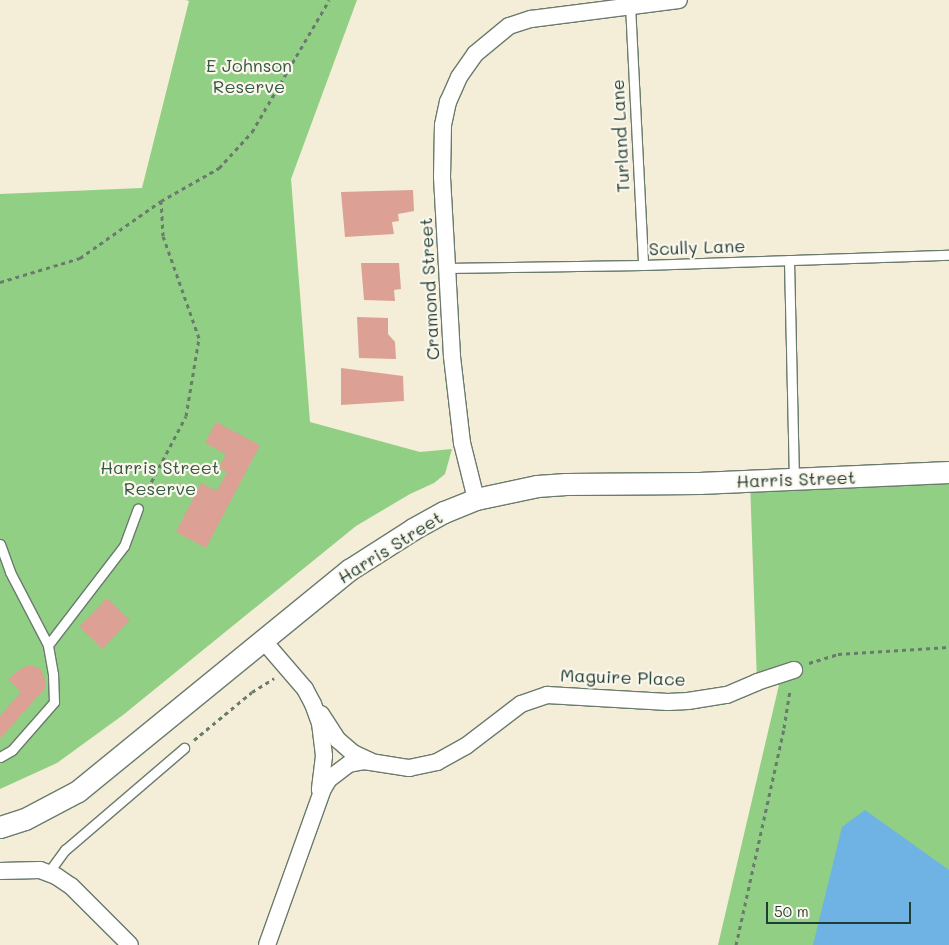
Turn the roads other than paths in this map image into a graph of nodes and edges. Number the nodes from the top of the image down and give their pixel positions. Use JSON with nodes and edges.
{"nodes":[{"id":1,"x":679,"y":0,"type":"edge"},
{"id":2,"x":630,"y":5,"type":"junction"},
{"id":3,"x":949,"y":255,"type":"edge"},
{"id":4,"x":789,"y":260,"type":"junction"},
{"id":5,"x":643,"y":265,"type":"junction"},
{"id":6,"x":446,"y":268,"type":"junction"},
{"id":7,"x":949,"y":472,"type":"edge"},
{"id":8,"x":794,"y":479,"type":"junction"},
{"id":9,"x":476,"y":499,"type":"junction"},
{"id":10,"x":138,"y":508,"type":"road end"},
{"id":11,"x":0,"y":544,"type":"edge"},
{"id":12,"x":262,"y":639,"type":"junction"},
{"id":13,"x":48,"y":645,"type":"junction"},
{"id":14,"x":794,"y":670,"type":"road end"},
{"id":15,"x":305,"y":689,"type":"junction"},
{"id":16,"x":184,"y":748,"type":"road end"},
{"id":17,"x":0,"y":757,"type":"edge"},
{"id":18,"x":376,"y":763,"type":"junction"},
{"id":19,"x":317,"y":806,"type":"junction"},
{"id":20,"x":0,"y":827,"type":"edge"},
{"id":21,"x":0,"y":871,"type":"edge"},
{"id":22,"x":48,"y":873,"type":"junction"},
{"id":23,"x":130,"y":945,"type":"edge"},
{"id":24,"x":267,"y":945,"type":"edge"}],
"edges":[{"from":1,"to":2,"type":"street","name":"Cramond Street"},
{"from":2,"to":5,"type":"lane","name":"Turland Lane"},
{"from":2,"to":6,"type":"street","name":"Cramond Street"},
{"from":3,"to":4,"type":"lane","name":"Scully Lane"},
{"from":4,"to":5,"type":"lane","name":"Scully Lane"},
{"from":4,"to":8,"type":"lane"},
{"from":5,"to":6,"type":"lane","name":"Scully Lane"},
{"from":6,"to":9,"type":"street","name":"Cramond Street"},
{"from":7,"to":8,"type":"street","name":"Harris Street"},
{"from":8,"to":9,"type":"street","name":"Harris Street"},
{"from":9,"to":12,"type":"street","name":"Harris Street"},
{"from":10,"to":13,"type":"lane"},
{"from":11,"to":13,"type":"lane"},
{"from":12,"to":15,"type":"street","name":"Maguire Place"},
{"from":12,"to":20,"type":"street","name":"Harris Street"},
{"from":13,"to":17,"type":"lane"},
{"from":14,"to":18,"type":"street","name":"Maguire Place"},
{"from":15,"to":18,"type":"street","name":"Maguire Place"},
{"from":15,"to":19,"type":"street","name":"Maguire Place"},
{"from":16,"to":22,"type":"lane"},
{"from":18,"to":19,"type":"street","name":"Maguire Place"},
{"from":19,"to":24,"type":"street","name":"Maguire Place"},
{"from":21,"to":22,"type":"street"},
{"from":22,"to":23,"type":"street"}]}
